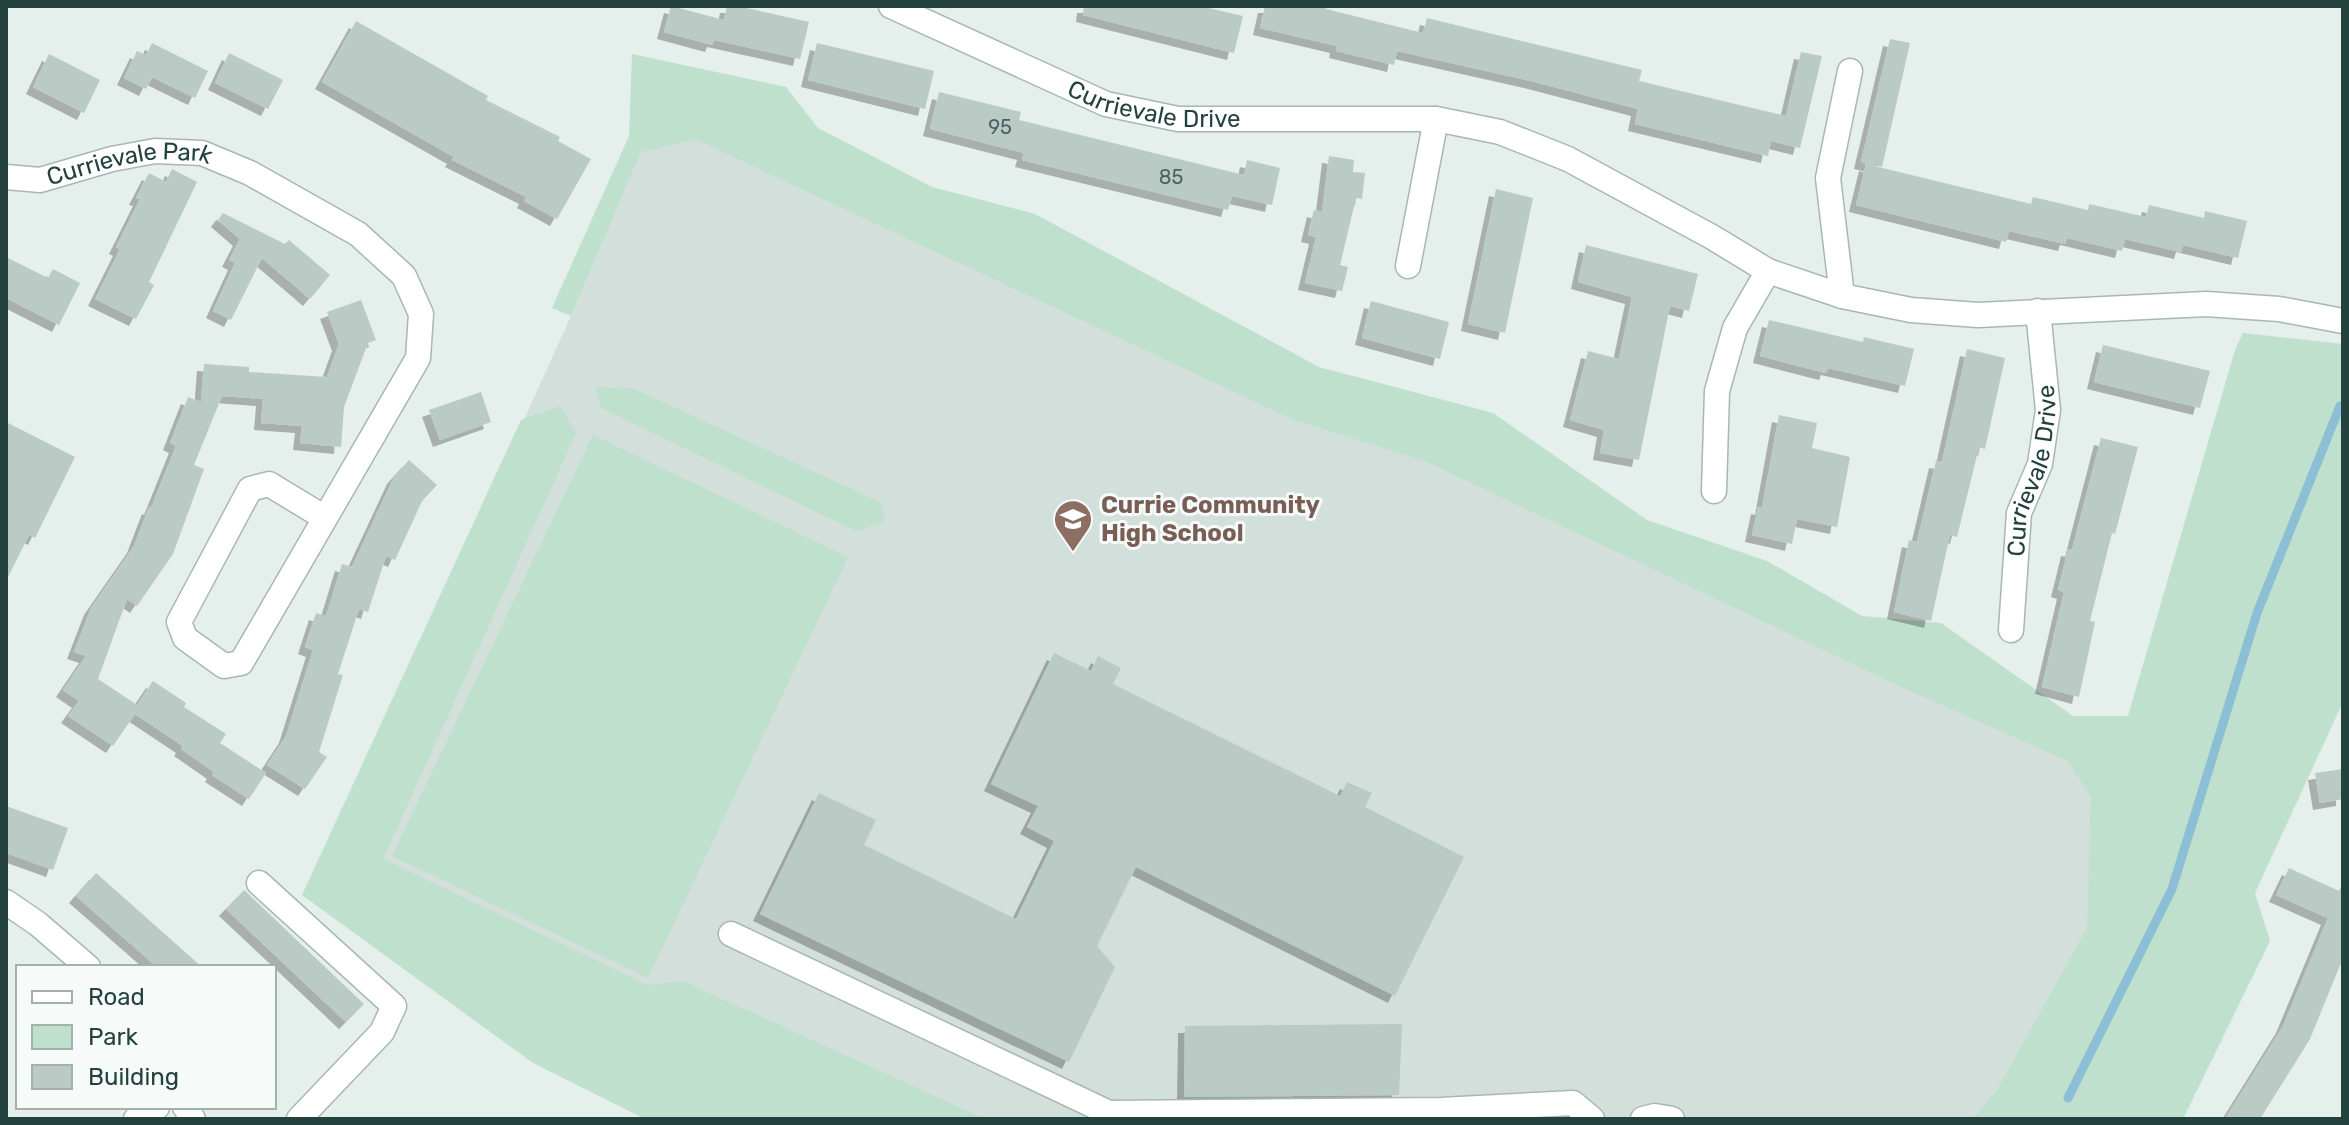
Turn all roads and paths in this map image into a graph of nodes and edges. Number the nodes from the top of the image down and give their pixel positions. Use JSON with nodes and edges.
{"nodes":[{"id":1,"x":891,"y":6,"type":"edge"},
{"id":2,"x":1850,"y":71,"type":"dead end"},
{"id":3,"x":1436,"y":119,"type":"junction"},
{"id":4,"x":6,"y":177,"type":"edge"},
{"id":5,"x":1408,"y":266,"type":"dead end"},
{"id":6,"x":1768,"y":271,"type":"junction"},
{"id":7,"x":1842,"y":296,"type":"junction"},
{"id":8,"x":2038,"y":311,"type":"junction"},
{"id":9,"x":2343,"y":321,"type":"edge"},
{"id":10,"x":1714,"y":491,"type":"dead end"},
{"id":11,"x":325,"y":518,"type":"junction"},
{"id":12,"x":2011,"y":630,"type":"dead end"},
{"id":13,"x":259,"y":883,"type":"dead end"},
{"id":14,"x":6,"y":902,"type":"edge"},
{"id":15,"x":731,"y":934,"type":"dead end"},
{"id":16,"x":86,"y":965,"type":"edge"},
{"id":17,"x":154,"y":1109,"type":"edge"},
{"id":18,"x":136,"y":1119,"type":"edge"},
{"id":19,"x":299,"y":1119,"type":"edge"},
{"id":20,"x":1592,"y":1119,"type":"edge"},
{"id":21,"x":1643,"y":1119,"type":"edge"},
{"id":22,"x":1672,"y":1119,"type":"edge"}],
"edges":[{"from":1,"to":3,"type":"street","name":"Currievale Drive"},
{"from":2,"to":7,"type":"street"},
{"from":3,"to":5,"type":"street"},
{"from":3,"to":6,"type":"street","name":"Currievale Drive"},
{"from":4,"to":11,"type":"street","name":"Currievale Park"},
{"from":6,"to":7,"type":"street","name":"Currievale Drive"},
{"from":6,"to":10,"type":"street"},
{"from":7,"to":8,"type":"street","name":"Currievale Drive"},
{"from":8,"to":9,"type":"street","name":"Currievale Drive"},
{"from":8,"to":12,"type":"street","name":"Currievale Drive"},
{"from":11,"to":11,"type":"street","name":"Currievale Park"},
{"from":13,"to":19,"type":"street"},
{"from":14,"to":16,"type":"street"},
{"from":15,"to":20,"type":"street"},
{"from":17,"to":18,"type":"street"},
{"from":21,"to":22,"type":"street"}]}
